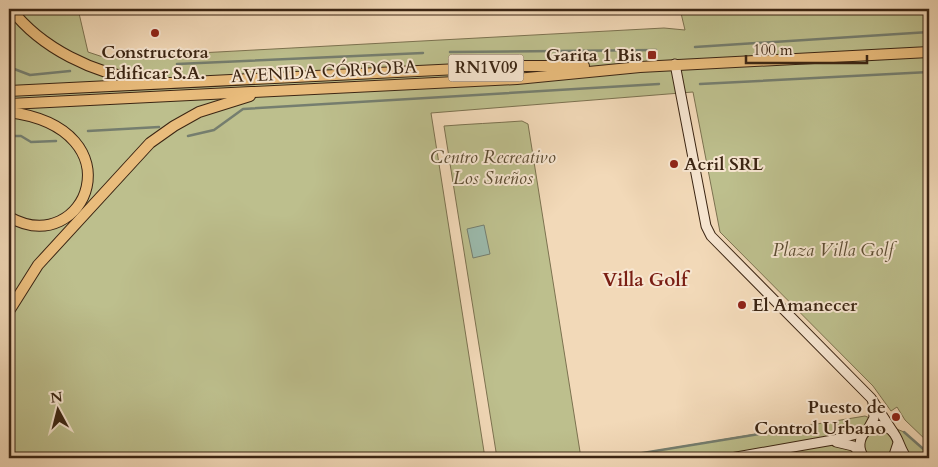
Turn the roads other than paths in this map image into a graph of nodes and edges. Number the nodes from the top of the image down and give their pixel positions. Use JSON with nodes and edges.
{"nodes":[{"id":1,"x":11,"y":9,"type":"edge"},
{"id":2,"x":929,"y":52,"type":"edge"},
{"id":3,"x":675,"y":64,"type":"junction"},
{"id":4,"x":640,"y":67,"type":"junction"},
{"id":5,"x":176,"y":83,"type":"junction"},
{"id":6,"x":9,"y":91,"type":"edge"},
{"id":7,"x":269,"y":91,"type":"junction"},
{"id":8,"x":9,"y":104,"type":"edge"},
{"id":9,"x":9,"y":112,"type":"edge"},
{"id":10,"x":9,"y":217,"type":"edge"},
{"id":11,"x":9,"y":312,"type":"edge"},
{"id":12,"x":872,"y":400,"type":"junction"},
{"id":13,"x":866,"y":430,"type":"junction"},
{"id":14,"x":892,"y":432,"type":"junction"},
{"id":15,"x":823,"y":442,"type":"junction"},
{"id":16,"x":898,"y":442,"type":"junction"},
{"id":17,"x":862,"y":455,"type":"edge"},
{"id":18,"x":731,"y":458,"type":"edge"},
{"id":19,"x":893,"y":458,"type":"edge"},
{"id":20,"x":907,"y":458,"type":"edge"}],
"edges":[{"from":1,"to":5,"type":"main road"},
{"from":2,"to":3,"type":"main road","name":"AVENIDA CÓRDOBA","number":"RN1V09"},
{"from":3,"to":4,"type":"main road","name":"AVENIDA CÓRDOBA","number":"RN1V09"},
{"from":3,"to":12,"type":"street"},
{"from":4,"to":5,"type":"main road","name":"AVENIDA CÓRDOBA","number":"RN1V09"},
{"from":4,"to":7,"type":"main road","name":"AVENIDA CÓRDOBA","number":"RN1V09"},
{"from":5,"to":6,"type":"main road","name":"AVENIDA CÓRDOBA","number":"RN1V09"},
{"from":7,"to":8,"type":"main road","name":"AVENIDA CÓRDOBA","number":"RN1V09"},
{"from":7,"to":11,"type":"main road"},
{"from":9,"to":10,"type":"main road"},
{"from":12,"to":13,"type":"street"},
{"from":12,"to":14,"type":"street"},
{"from":13,"to":14,"type":"street"},
{"from":13,"to":15,"type":"street"},
{"from":13,"to":17,"type":"street"},
{"from":14,"to":16,"type":"street"},
{"from":15,"to":17,"type":"street"},
{"from":15,"to":18,"type":"street"},
{"from":16,"to":19,"type":"street"},
{"from":16,"to":20,"type":"street"}]}
